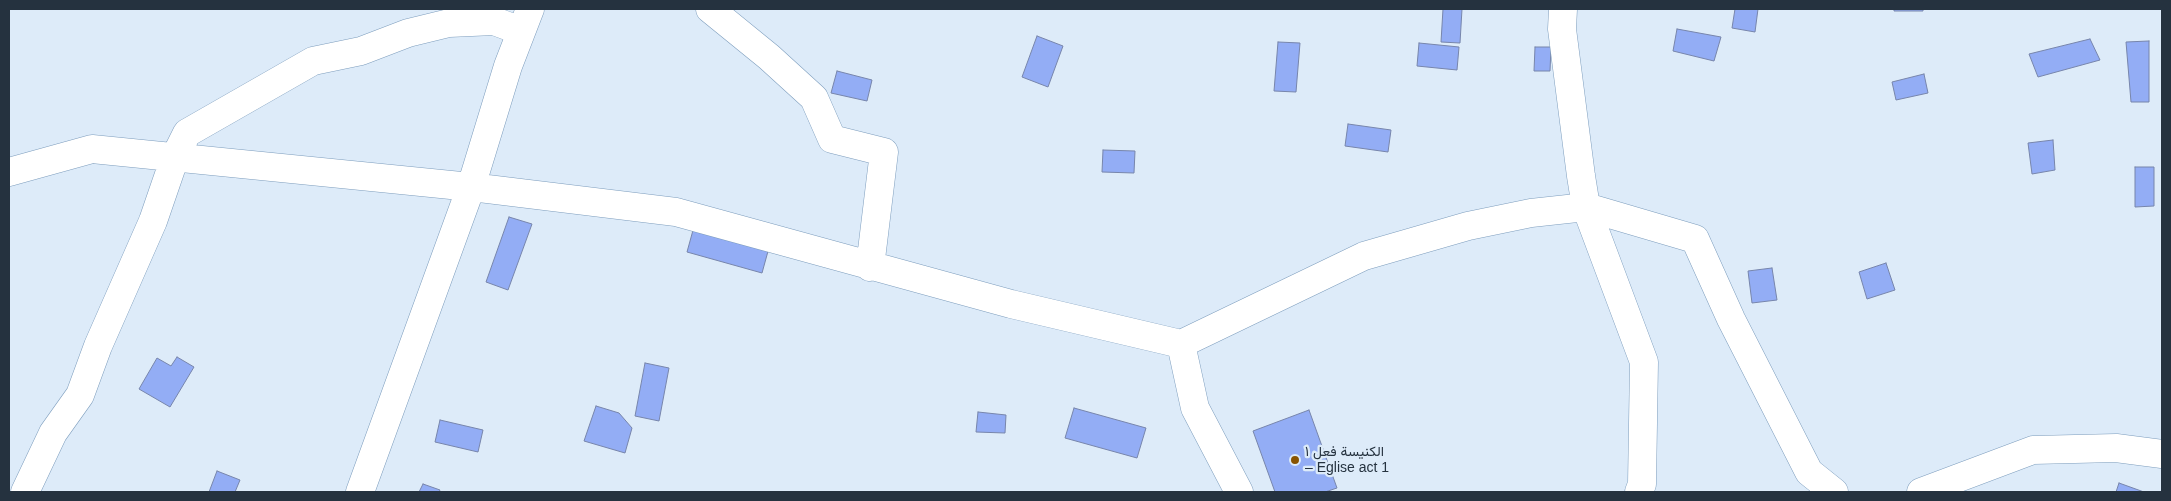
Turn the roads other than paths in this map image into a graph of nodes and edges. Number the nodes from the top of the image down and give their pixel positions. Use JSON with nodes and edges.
{"nodes":[{"id":1,"x":710,"y":9,"type":"edge"},
{"id":2,"x":1563,"y":9,"type":"edge"},
{"id":3,"x":525,"y":20,"type":"edge"},
{"id":4,"x":175,"y":157,"type":"junction"},
{"id":5,"x":9,"y":172,"type":"edge"},
{"id":6,"x":472,"y":187,"type":"junction"},
{"id":7,"x":1586,"y":207,"type":"junction"},
{"id":8,"x":870,"y":267,"type":"junction"},
{"id":9,"x":1181,"y":344,"type":"junction"},
{"id":10,"x":2162,"y":454,"type":"edge"},
{"id":11,"x":25,"y":492,"type":"edge"},
{"id":12,"x":360,"y":492,"type":"edge"},
{"id":13,"x":1239,"y":492,"type":"edge"},
{"id":14,"x":1639,"y":492,"type":"edge"},
{"id":15,"x":1834,"y":492,"type":"edge"},
{"id":16,"x":1921,"y":492,"type":"edge"}],
"edges":[{"from":1,"to":8,"type":"street"},
{"from":2,"to":7,"type":"street"},
{"from":3,"to":4,"type":"street"},
{"from":3,"to":6,"type":"street"},
{"from":4,"to":5,"type":"street"},
{"from":4,"to":6,"type":"street"},
{"from":4,"to":11,"type":"street"},
{"from":6,"to":8,"type":"street"},
{"from":6,"to":12,"type":"street"},
{"from":7,"to":9,"type":"street"},
{"from":7,"to":14,"type":"street"},
{"from":7,"to":15,"type":"street"},
{"from":8,"to":9,"type":"street"},
{"from":9,"to":13,"type":"street"},
{"from":10,"to":16,"type":"street"}]}
